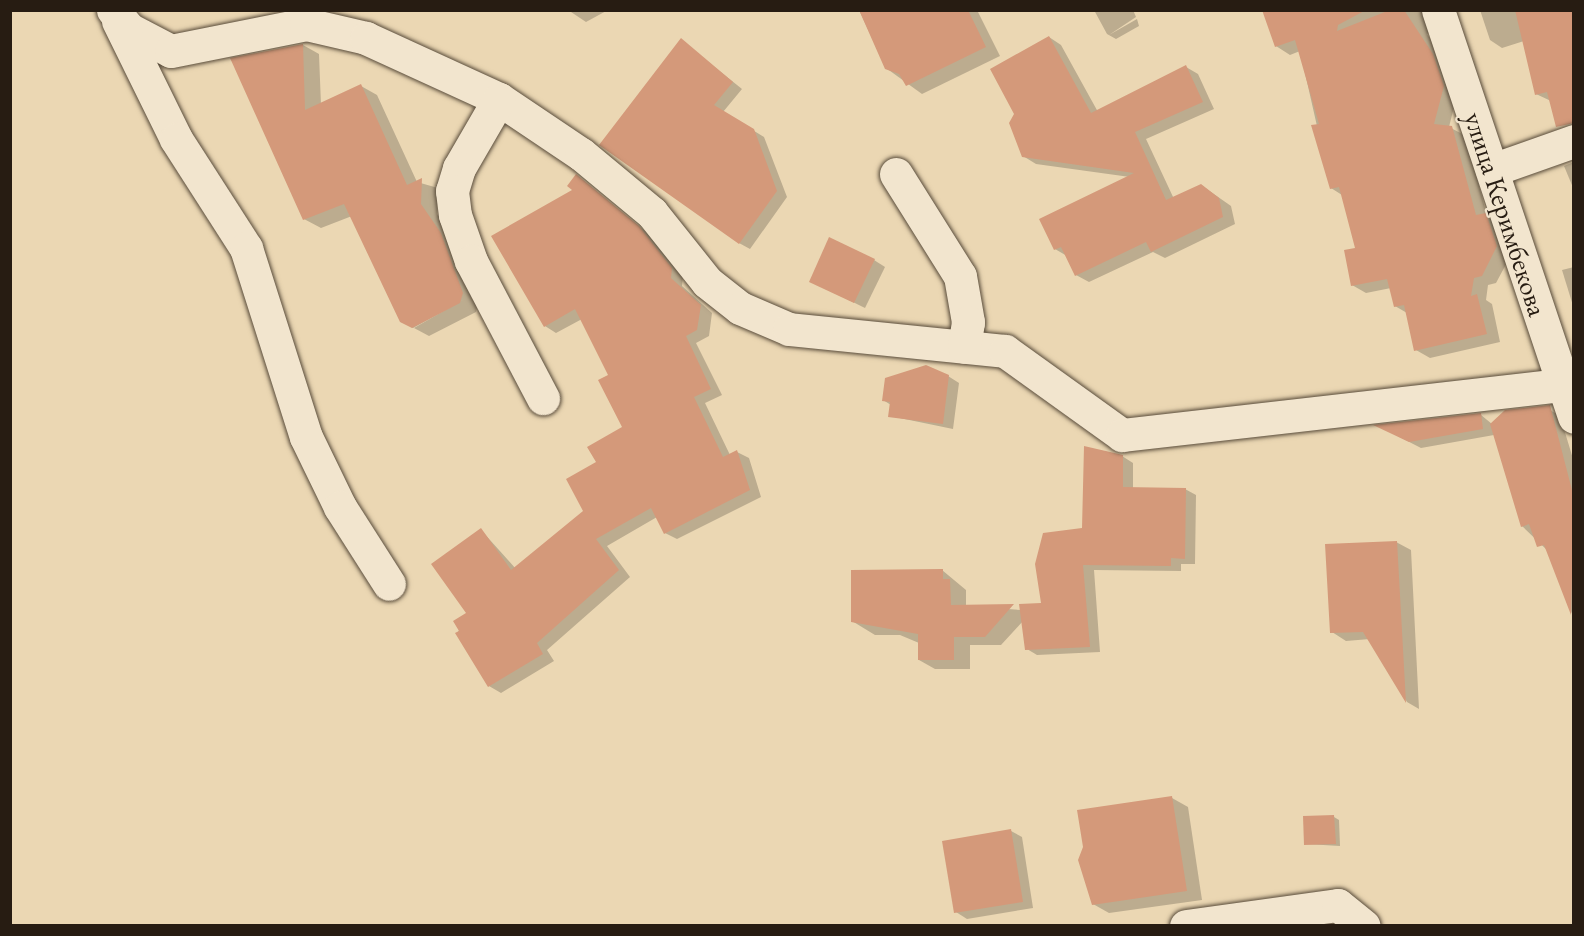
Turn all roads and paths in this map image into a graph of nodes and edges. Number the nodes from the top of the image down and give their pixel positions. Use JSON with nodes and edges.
{"nodes":[{"id":1,"x":113,"y":10,"type":"edge"},
{"id":2,"x":1438,"y":10,"type":"edge"},
{"id":3,"x":499,"y":99,"type":"junction"},
{"id":4,"x":1574,"y":141,"type":"edge"},
{"id":5,"x":1492,"y":170,"type":"junction"},
{"id":6,"x":896,"y":174,"type":"dead end"},
{"id":7,"x":964,"y":347,"type":"junction"},
{"id":8,"x":1562,"y":385,"type":"junction"},
{"id":9,"x":543,"y":398,"type":"dead end"},
{"id":10,"x":1574,"y":417,"type":"edge"},
{"id":11,"x":389,"y":584,"type":"dead end"},
{"id":12,"x":1186,"y":926,"type":"edge"},
{"id":13,"x":1364,"y":926,"type":"edge"}],
"edges":[{"from":1,"to":3,"type":"street"},
{"from":1,"to":11,"type":"street"},
{"from":2,"to":5,"type":"street","name":"улица Керимбекова"},
{"from":3,"to":7,"type":"street"},
{"from":3,"to":9,"type":"street"},
{"from":4,"to":5,"type":"street"},
{"from":5,"to":8,"type":"street","name":"улица Керимбекова"},
{"from":6,"to":7,"type":"street"},
{"from":7,"to":8,"type":"street"},
{"from":8,"to":10,"type":"street","name":"улица Керимбекова"},
{"from":12,"to":13,"type":"street"}]}
